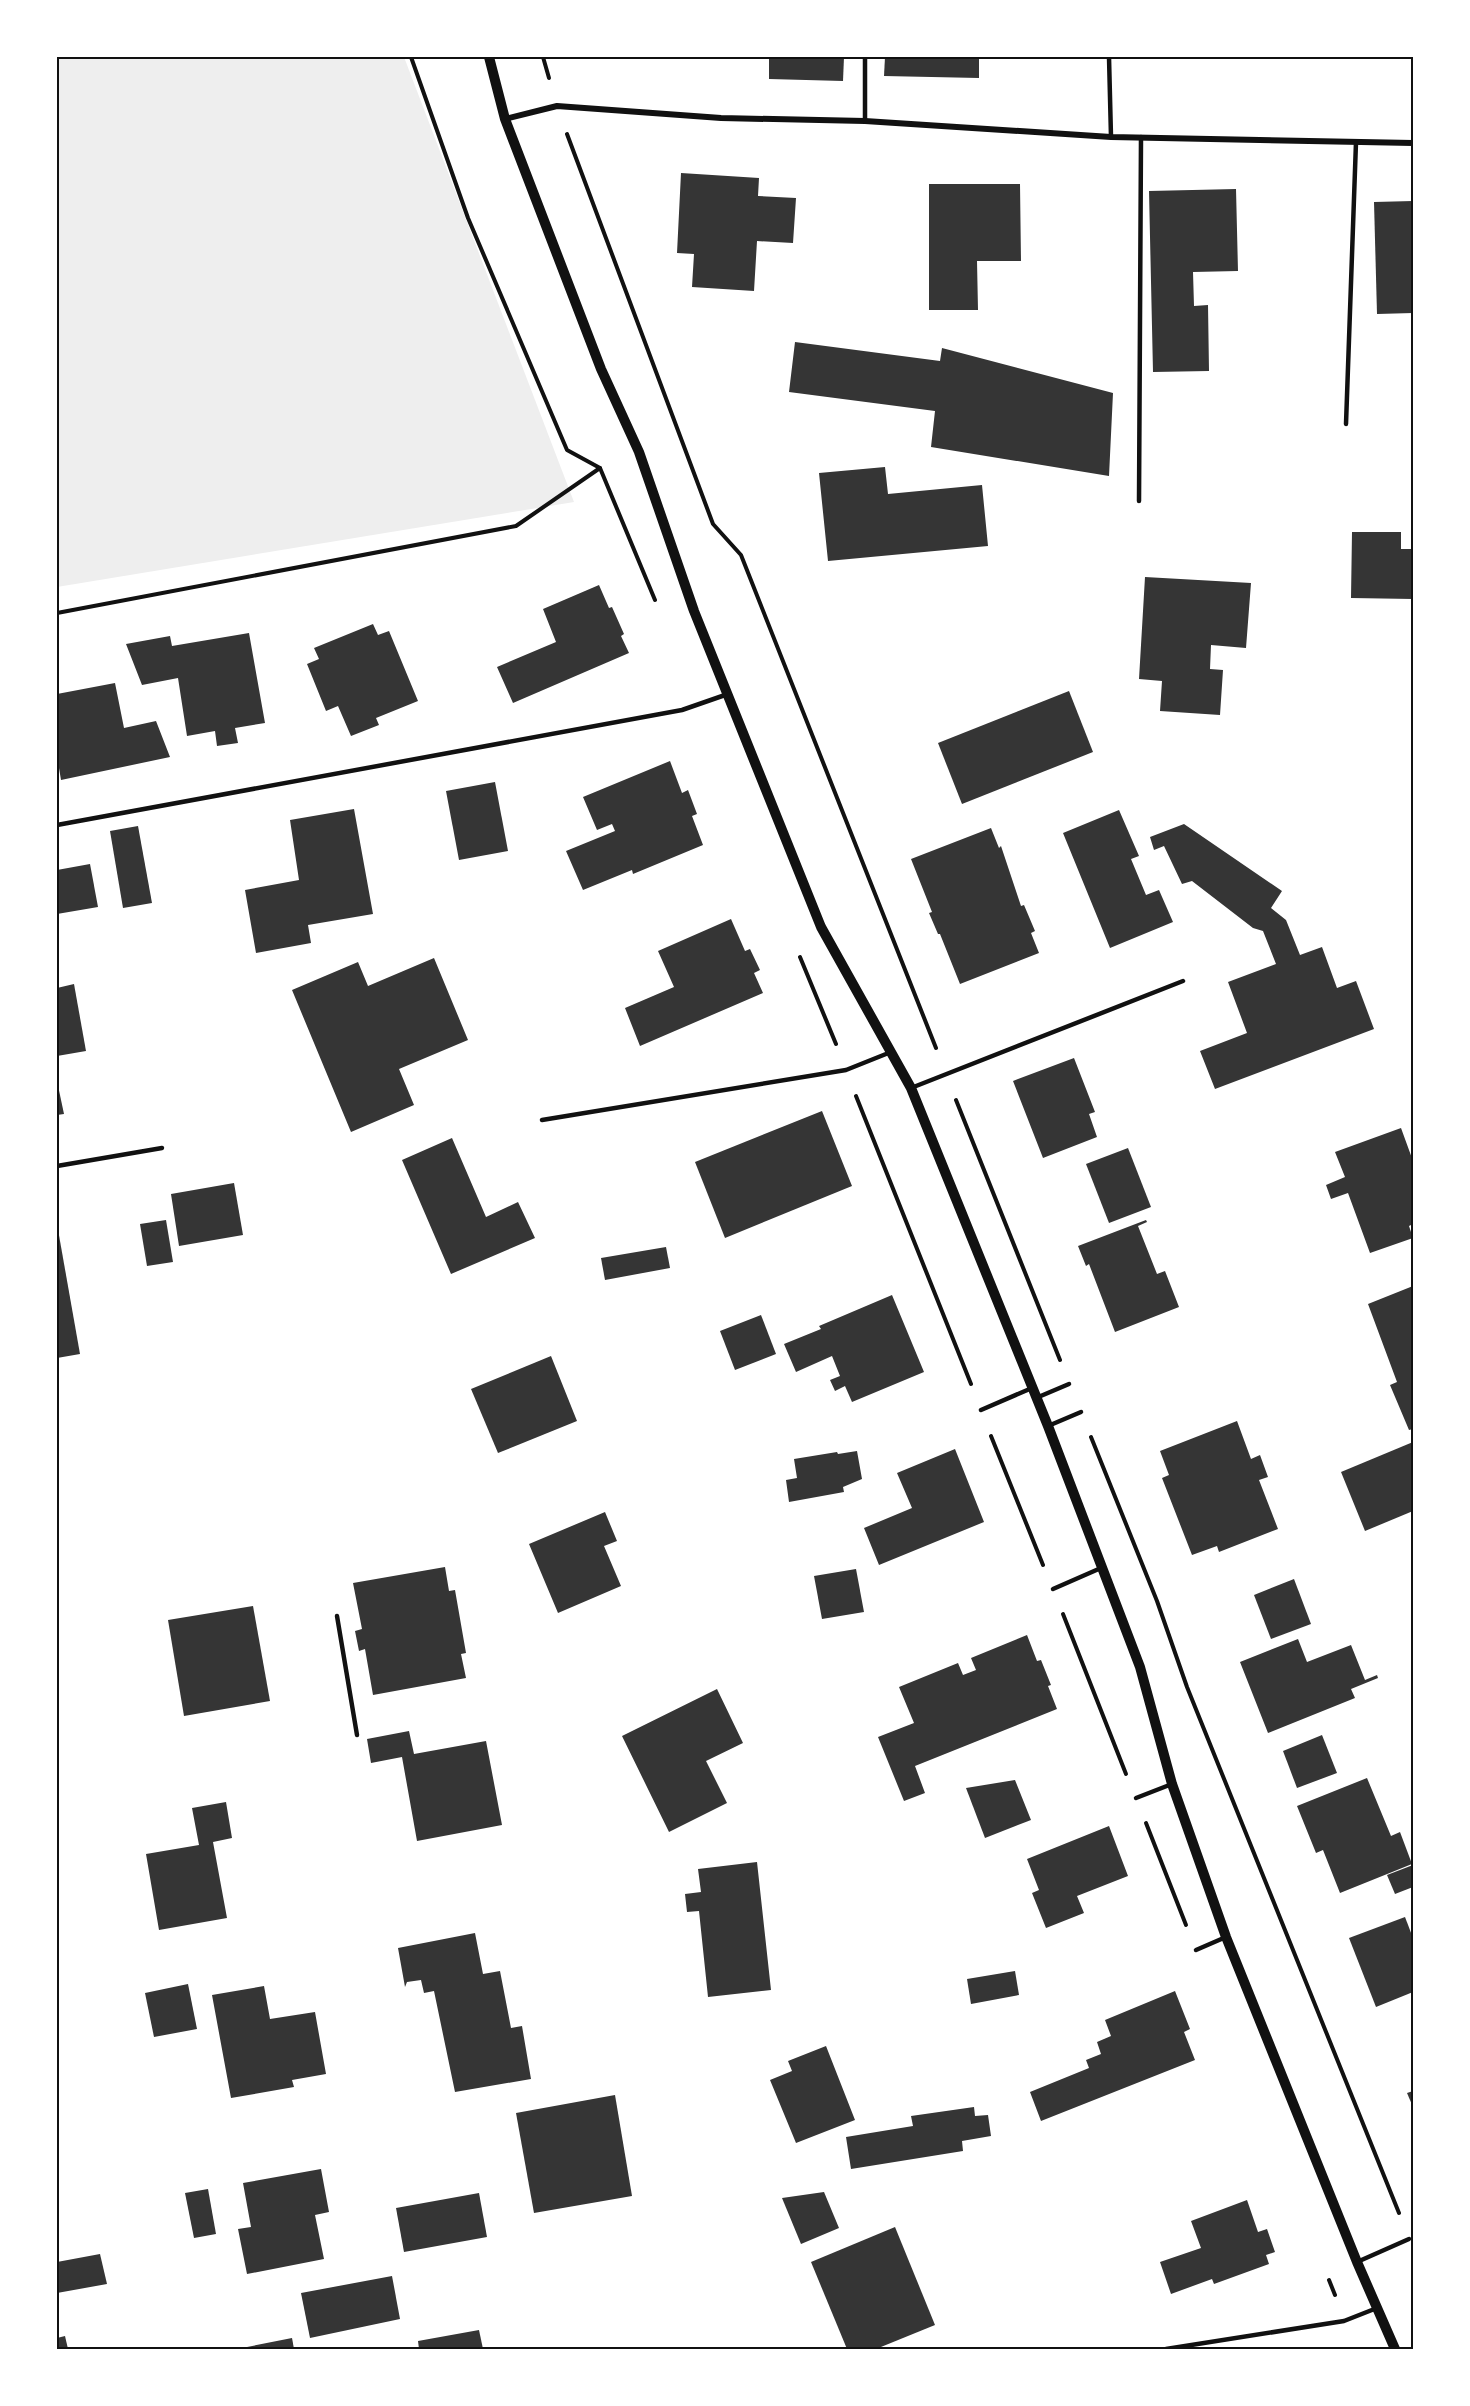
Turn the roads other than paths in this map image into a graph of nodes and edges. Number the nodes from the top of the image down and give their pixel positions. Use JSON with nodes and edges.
{"nodes":[{"id":1,"x":489,"y":57,"type":"edge"},
{"id":2,"x":865,"y":57,"type":"edge"},
{"id":3,"x":1109,"y":57,"type":"edge"},
{"id":4,"x":505,"y":119,"type":"junction"},
{"id":5,"x":866,"y":121,"type":"junction"},
{"id":6,"x":1111,"y":136,"type":"junction"},
{"id":7,"x":1141,"y":137,"type":"junction"},
{"id":8,"x":1356,"y":142,"type":"junction"},
{"id":9,"x":1413,"y":143,"type":"edge"},
{"id":10,"x":1346,"y":424,"type":"dead end"},
{"id":11,"x":1139,"y":501,"type":"dead end"},
{"id":12,"x":728,"y":694,"type":"junction"},
{"id":13,"x":57,"y":825,"type":"edge"},
{"id":14,"x":1183,"y":981,"type":"dead end"},
{"id":15,"x":891,"y":1052,"type":"junction"},
{"id":16,"x":911,"y":1088,"type":"junction"},
{"id":17,"x":542,"y":1120,"type":"dead end"},
{"id":18,"x":162,"y":1148,"type":"dead end"},
{"id":19,"x":57,"y":1166,"type":"edge"},
{"id":20,"x":1069,"y":1384,"type":"road end"},
{"id":21,"x":1034,"y":1393,"type":"junction"},
{"id":22,"x":981,"y":1410,"type":"road end"},
{"id":23,"x":1081,"y":1412,"type":"road end"},
{"id":24,"x":1048,"y":1426,"type":"junction"},
{"id":25,"x":1104,"y":1567,"type":"junction"},
{"id":26,"x":1053,"y":1589,"type":"road end"},
{"id":27,"x":338,"y":1616,"type":"dead end"},
{"id":28,"x":357,"y":1735,"type":"dead end"},
{"id":29,"x":1172,"y":1784,"type":"junction"},
{"id":30,"x":1136,"y":1798,"type":"road end"},
{"id":31,"x":1226,"y":1937,"type":"junction"},
{"id":32,"x":1196,"y":1950,"type":"road end"},
{"id":33,"x":1409,"y":2239,"type":"road end"},
{"id":34,"x":1357,"y":2262,"type":"junction"},
{"id":35,"x":1377,"y":2308,"type":"junction"},
{"id":36,"x":1166,"y":2349,"type":"edge"},
{"id":37,"x":1395,"y":2349,"type":"edge"}],
"edges":[{"from":1,"to":4,"type":"street"},
{"from":2,"to":5,"type":"lane"},
{"from":3,"to":6,"type":"lane"},
{"from":4,"to":5,"type":"street"},
{"from":4,"to":12,"type":"street"},
{"from":5,"to":6,"type":"street"},
{"from":6,"to":7,"type":"street"},
{"from":7,"to":8,"type":"street"},
{"from":7,"to":11,"type":"lane"},
{"from":8,"to":9,"type":"street"},
{"from":8,"to":10,"type":"lane"},
{"from":12,"to":13,"type":"lane"},
{"from":12,"to":15,"type":"street"},
{"from":14,"to":16,"type":"lane"},
{"from":15,"to":16,"type":"street"},
{"from":15,"to":17,"type":"lane"},
{"from":16,"to":21,"type":"street"},
{"from":18,"to":19,"type":"lane"},
{"from":20,"to":21,"type":"lane"},
{"from":21,"to":22,"type":"lane"},
{"from":21,"to":24,"type":"street"},
{"from":23,"to":24,"type":"lane"},
{"from":24,"to":25,"type":"street"},
{"from":25,"to":26,"type":"lane"},
{"from":25,"to":29,"type":"street"},
{"from":27,"to":28,"type":"lane"},
{"from":29,"to":30,"type":"lane"},
{"from":29,"to":31,"type":"street"},
{"from":31,"to":32,"type":"lane"},
{"from":31,"to":34,"type":"street"},
{"from":33,"to":34,"type":"lane"},
{"from":34,"to":35,"type":"street"},
{"from":35,"to":36,"type":"lane"},
{"from":35,"to":37,"type":"street"}]}
